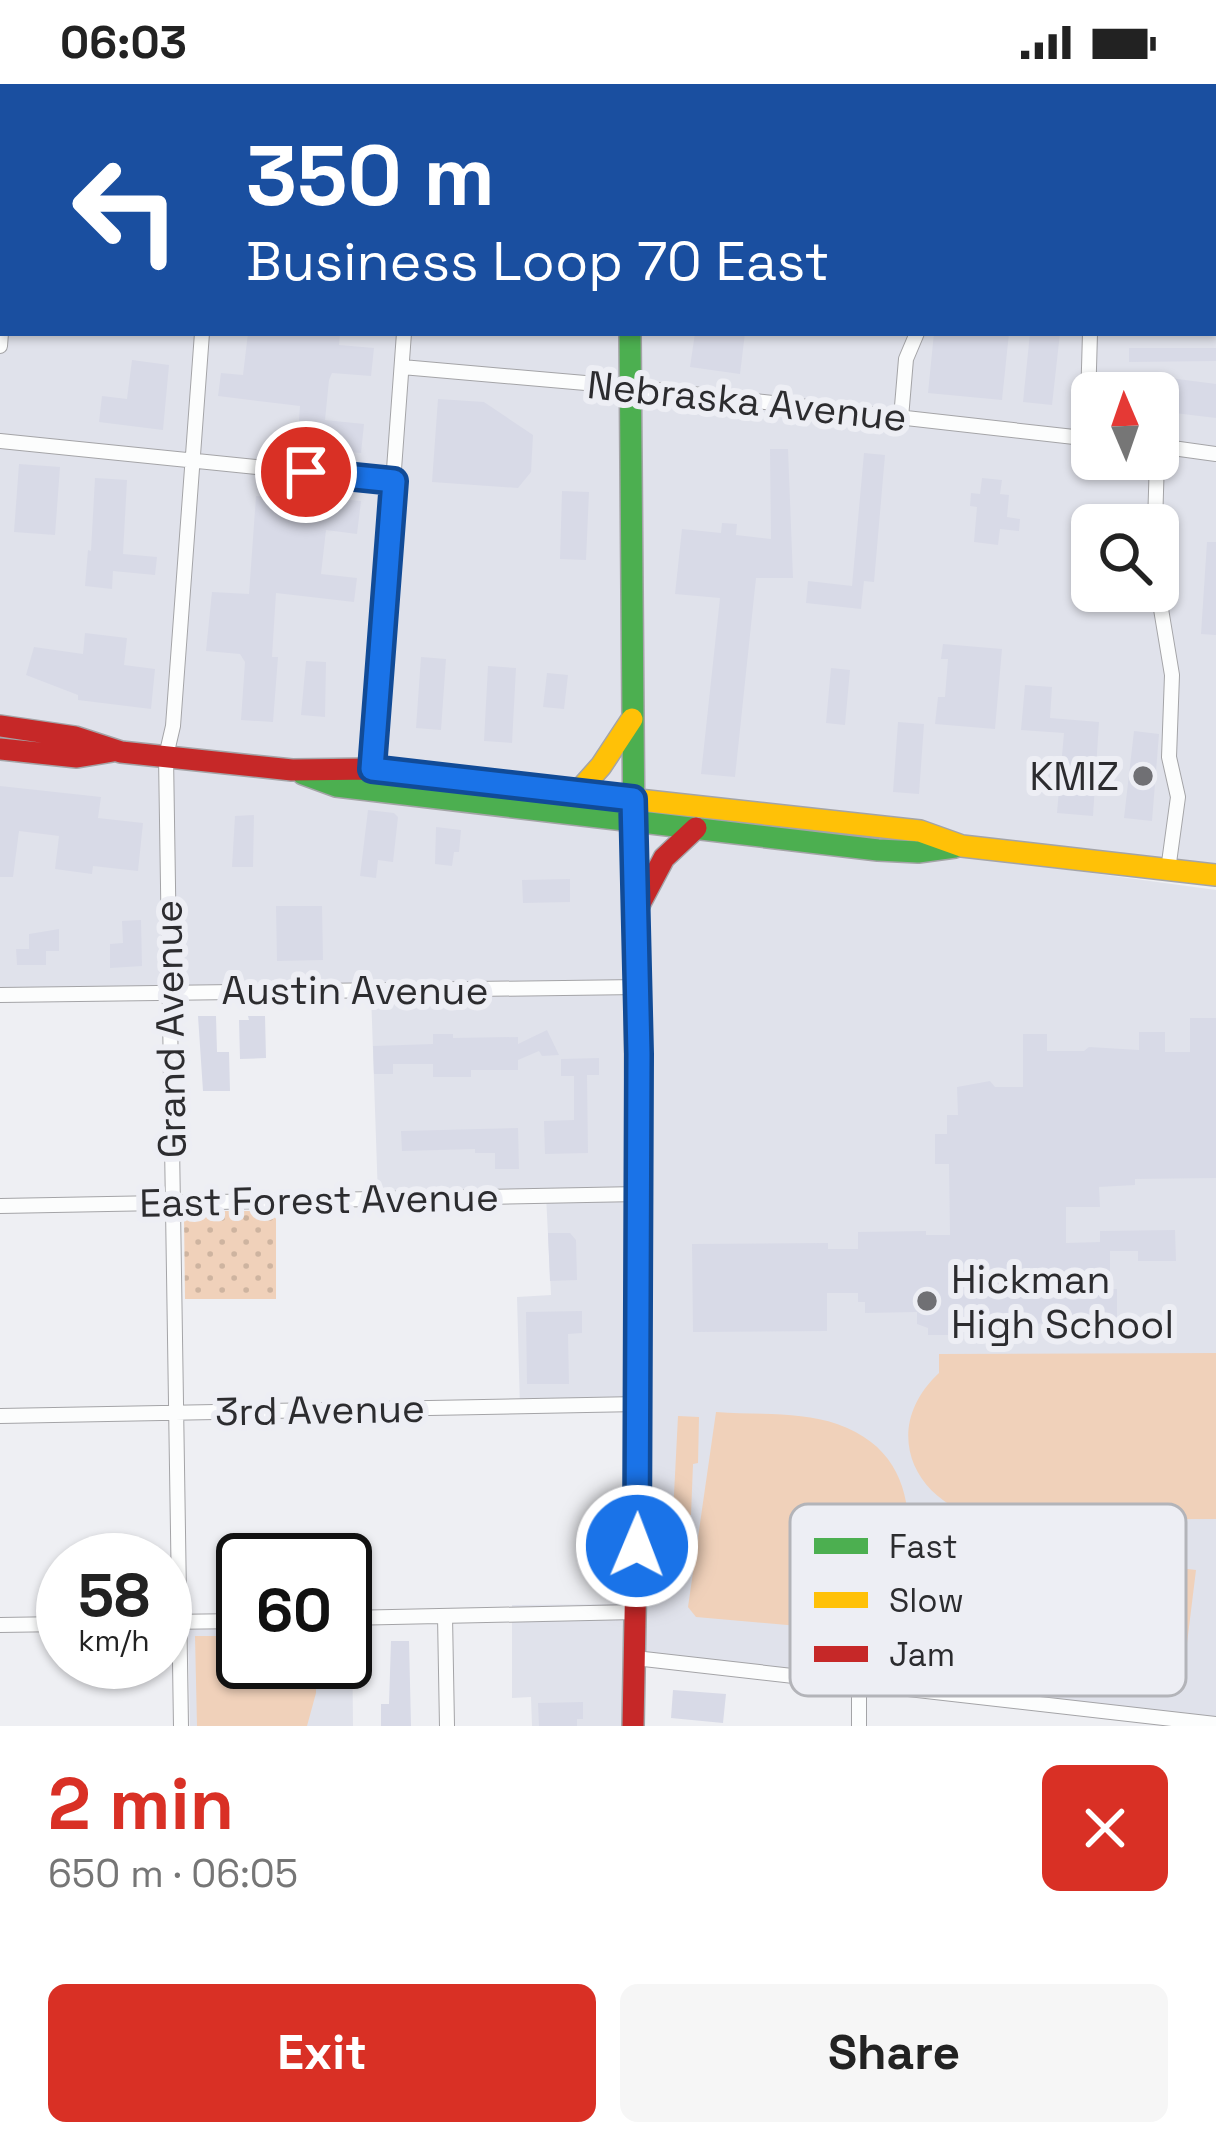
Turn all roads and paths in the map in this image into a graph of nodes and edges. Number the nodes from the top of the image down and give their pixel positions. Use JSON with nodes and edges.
{"nodes":[{"id":1,"x":202,"y":336,"type":"edge"},
{"id":2,"x":404,"y":336,"type":"edge"},
{"id":3,"x":630,"y":336,"type":"edge"},
{"id":4,"x":915,"y":336,"type":"edge"},
{"id":5,"x":1090,"y":336,"type":"edge"},
{"id":6,"x":402,"y":367,"type":"junction"},
{"id":7,"x":1090,"y":372,"type":"edge"},
{"id":8,"x":631,"y":387,"type":"junction"},
{"id":9,"x":901,"y":418,"type":"junction"},
{"id":10,"x":1071,"y":437,"type":"edge"},
{"id":11,"x":0,"y":441,"type":"edge"},
{"id":12,"x":1179,"y":449,"type":"edge"},
{"id":13,"x":1216,"y":454,"type":"edge"},
{"id":14,"x":193,"y":460,"type":"junction"},
{"id":15,"x":394,"y":481,"type":"junction"},
{"id":16,"x":1161,"y":612,"type":"edge"},
{"id":17,"x":633,"y":718,"type":"junction"},
{"id":18,"x":0,"y":727,"type":"edge"},
{"id":19,"x":0,"y":749,"type":"edge"},
{"id":20,"x":114,"y":751,"type":"junction"},
{"id":21,"x":166,"y":756,"type":"junction"},
{"id":22,"x":372,"y":769,"type":"junction"},
{"id":23,"x":292,"y":770,"type":"junction"},
{"id":24,"x":577,"y":793,"type":"junction"},
{"id":25,"x":633,"y":809,"type":"junction"},
{"id":26,"x":696,"y":828,"type":"junction"},
{"id":27,"x":962,"y":846,"type":"junction"},
{"id":28,"x":1168,"y":870,"type":"junction"},
{"id":29,"x":1216,"y":875,"type":"edge"},
{"id":30,"x":636,"y":910,"type":"junction"},
{"id":31,"x":638,"y":987,"type":"junction"},
{"id":32,"x":169,"y":991,"type":"junction"},
{"id":33,"x":0,"y":995,"type":"edge"},
{"id":34,"x":639,"y":1195,"type":"junction"},
{"id":35,"x":173,"y":1203,"type":"junction"},
{"id":36,"x":0,"y":1206,"type":"edge"},
{"id":37,"x":640,"y":1404,"type":"junction"},
{"id":38,"x":175,"y":1412,"type":"junction"},
{"id":39,"x":0,"y":1416,"type":"edge"},
{"id":40,"x":173,"y":1533,"type":"edge"},
{"id":41,"x":636,"y":1612,"type":"junction"},
{"id":42,"x":445,"y":1616,"type":"junction"},
{"id":43,"x":372,"y":1617,"type":"edge"},
{"id":44,"x":36,"y":1624,"type":"edge"},
{"id":45,"x":0,"y":1625,"type":"edge"},
{"id":46,"x":635,"y":1658,"type":"junction"},
{"id":47,"x":790,"y":1675,"type":"edge"},
{"id":48,"x":178,"y":1689,"type":"edge"},
{"id":49,"x":983,"y":1696,"type":"edge"},
{"id":50,"x":1099,"y":1709,"type":"junction"},
{"id":51,"x":1216,"y":1724,"type":"edge"},
{"id":52,"x":181,"y":1726,"type":"edge"},
{"id":53,"x":447,"y":1726,"type":"edge"},
{"id":54,"x":633,"y":1726,"type":"edge"},
{"id":55,"x":1099,"y":1726,"type":"edge"}],
"edges":[{"from":1,"to":14,"type":"street","name":"Grand Avenue"},
{"from":2,"to":6,"type":"street"},
{"from":3,"to":8,"type":"main road"},
{"from":4,"to":9,"type":"street"},
{"from":5,"to":7,"type":"street"},
{"from":6,"to":8,"type":"street","name":"Nebraska Avenue"},
{"from":6,"to":15,"type":"street"},
{"from":8,"to":9,"type":"street","name":"Nebraska Avenue"},
{"from":8,"to":17,"type":"main road"},
{"from":9,"to":10,"type":"street","name":"Nebraska Avenue"},
{"from":11,"to":14,"type":"street"},
{"from":12,"to":13,"type":"street"},
{"from":14,"to":15,"type":"street"},
{"from":14,"to":21,"type":"street","name":"Grand Avenue"},
{"from":15,"to":22,"type":"street"},
{"from":16,"to":28,"type":"street"},
{"from":17,"to":24,"type":"main road"},
{"from":17,"to":25,"type":"main road"},
{"from":18,"to":20,"type":"main road"},
{"from":19,"to":20,"type":"main road"},
{"from":20,"to":21,"type":"main road"},
{"from":21,"to":23,"type":"main road"},
{"from":21,"to":32,"type":"street","name":"Grand Avenue"},
{"from":22,"to":23,"type":"main road"},
{"from":22,"to":24,"type":"main road"},
{"from":23,"to":25,"type":"main road"},
{"from":24,"to":25,"type":"main road"},
{"from":25,"to":26,"type":"main road"},
{"from":25,"to":27,"type":"main road"},
{"from":25,"to":30,"type":"main road"},
{"from":26,"to":27,"type":"main road"},
{"from":26,"to":30,"type":"main road"},
{"from":27,"to":28,"type":"main road"},
{"from":28,"to":29,"type":"main road"},
{"from":30,"to":31,"type":"main road"},
{"from":31,"to":32,"type":"street","name":"Austin Avenue"},
{"from":31,"to":34,"type":"main road"},
{"from":32,"to":33,"type":"street","name":"Austin Avenue"},
{"from":32,"to":35,"type":"street","name":"Grand Avenue"},
{"from":34,"to":35,"type":"street","name":"East Forest Avenue"},
{"from":34,"to":37,"type":"main road"},
{"from":35,"to":36,"type":"street","name":"East Forest Avenue"},
{"from":35,"to":38,"type":"street","name":"Grand Avenue"},
{"from":37,"to":38,"type":"street","name":"3rd Avenue"},
{"from":37,"to":41,"type":"main road"},
{"from":38,"to":39,"type":"street","name":"3rd Avenue"},
{"from":38,"to":40,"type":"street","name":"Grand Avenue"},
{"from":41,"to":42,"type":"street"},
{"from":41,"to":46,"type":"main road"},
{"from":42,"to":43,"type":"street"},
{"from":42,"to":53,"type":"street"},
{"from":44,"to":45,"type":"street"},
{"from":46,"to":47,"type":"street"},
{"from":46,"to":54,"type":"main road"},
{"from":48,"to":52,"type":"street","name":"Grand Avenue"},
{"from":49,"to":50,"type":"street"},
{"from":50,"to":51,"type":"street"},
{"from":50,"to":55,"type":"street"}]}
